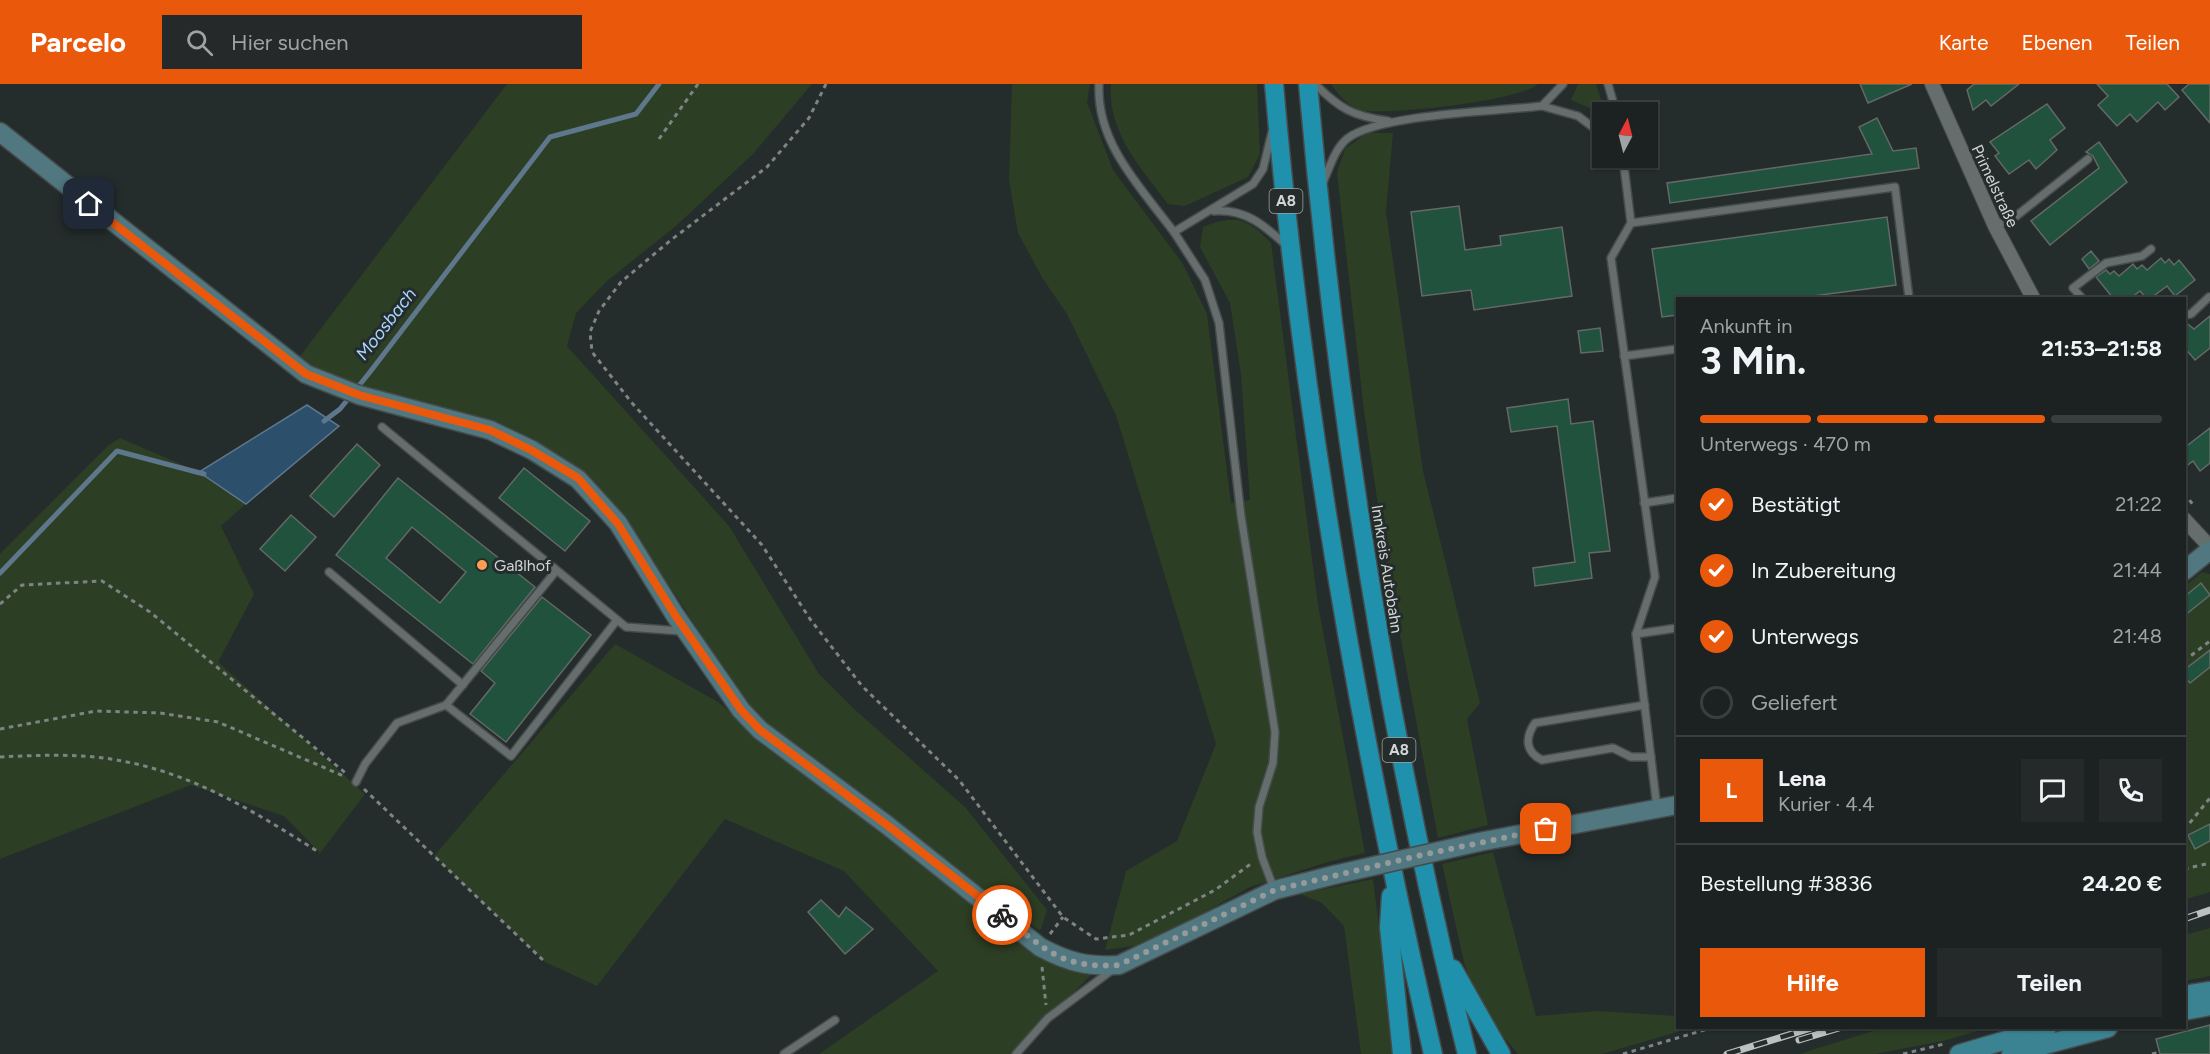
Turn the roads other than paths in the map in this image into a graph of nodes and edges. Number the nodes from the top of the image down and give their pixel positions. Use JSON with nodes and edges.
{"nodes":[{"id":1,"x":1099,"y":84,"type":"edge"},
{"id":2,"x":1274,"y":84,"type":"edge"},
{"id":3,"x":1308,"y":84,"type":"edge"},
{"id":4,"x":1315,"y":84,"type":"edge"},
{"id":5,"x":1563,"y":84,"type":"edge"},
{"id":6,"x":1608,"y":84,"type":"edge"},
{"id":7,"x":1932,"y":84,"type":"edge"},
{"id":8,"x":1613,"y":102,"type":"edge"},
{"id":9,"x":1542,"y":106,"type":"junction"},
{"id":10,"x":1277,"y":113,"type":"junction"},
{"id":11,"x":1391,"y":122,"type":"junction"},
{"id":12,"x":1592,"y":126,"type":"edge"},
{"id":13,"x":0,"y":132,"type":"edge"},
{"id":14,"x":2088,"y":159,"type":"dead end"},
{"id":15,"x":1624,"y":168,"type":"edge"},
{"id":16,"x":1318,"y":194,"type":"junction"},
{"id":17,"x":1211,"y":211,"type":"junction"},
{"id":18,"x":1631,"y":223,"type":"junction"},
{"id":19,"x":1995,"y":225,"type":"junction"},
{"id":20,"x":1173,"y":232,"type":"junction"},
{"id":21,"x":1291,"y":249,"type":"junction"},
{"id":22,"x":2151,"y":249,"type":"dead end"},
{"id":23,"x":1909,"y":297,"type":"edge"},
{"id":24,"x":2032,"y":297,"type":"edge"},
{"id":25,"x":2081,"y":297,"type":"edge"},
{"id":26,"x":2209,"y":297,"type":"edge"},
{"id":27,"x":2186,"y":315,"type":"edge"},
{"id":28,"x":1676,"y":349,"type":"edge"},
{"id":29,"x":1624,"y":356,"type":"junction"},
{"id":30,"x":382,"y":427,"type":"dead end"},
{"id":31,"x":1676,"y":498,"type":"edge"},
{"id":32,"x":1644,"y":503,"type":"junction"},
{"id":33,"x":2186,"y":521,"type":"edge"},
{"id":34,"x":2210,"y":548,"type":"edge"},
{"id":35,"x":2186,"y":569,"type":"edge"},
{"id":36,"x":556,"y":571,"type":"junction"},
{"id":37,"x":329,"y":572,"type":"dead end"},
{"id":38,"x":617,"y":620,"type":"junction"},
{"id":39,"x":1676,"y":628,"type":"edge"},
{"id":40,"x":687,"y":632,"type":"junction"},
{"id":41,"x":1636,"y":634,"type":"junction"},
{"id":42,"x":463,"y":686,"type":"junction"},
{"id":43,"x":446,"y":705,"type":"junction"},
{"id":44,"x":1645,"y":705,"type":"junction"},
{"id":45,"x":1651,"y":757,"type":"junction"},
{"id":46,"x":356,"y":782,"type":"road end"},
{"id":47,"x":1676,"y":806,"type":"edge"},
{"id":48,"x":1657,"y":808,"type":"junction"},
{"id":49,"x":1393,"y":877,"type":"junction"},
{"id":50,"x":1275,"y":890,"type":"junction"},
{"id":51,"x":1441,"y":946,"type":"junction"},
{"id":52,"x":1125,"y":962,"type":"junction"},
{"id":53,"x":2210,"y":991,"type":"edge"},
{"id":54,"x":2186,"y":995,"type":"edge"},
{"id":55,"x":2210,"y":1006,"type":"edge"},
{"id":56,"x":2186,"y":1011,"type":"edge"},
{"id":57,"x":835,"y":1020,"type":"dead end"},
{"id":58,"x":2044,"y":1029,"type":"edge"},
{"id":59,"x":2104,"y":1029,"type":"edge"},
{"id":60,"x":784,"y":1054,"type":"edge"},
{"id":61,"x":1016,"y":1054,"type":"edge"},
{"id":62,"x":1402,"y":1054,"type":"edge"},
{"id":63,"x":1433,"y":1054,"type":"edge"},
{"id":64,"x":1467,"y":1054,"type":"edge"},
{"id":65,"x":1502,"y":1054,"type":"edge"},
{"id":66,"x":1959,"y":1054,"type":"edge"},
{"id":67,"x":2011,"y":1054,"type":"edge"}],
"edges":[{"from":1,"to":20,"type":"lane"},
{"from":2,"to":10,"type":"highway","number":"A8"},
{"from":3,"to":16,"type":"highway","name":"Innkreis Autobahn","number":"A8"},
{"from":4,"to":11,"type":"lane"},
{"from":5,"to":9,"type":"lane"},
{"from":6,"to":8,"type":"lane"},
{"from":7,"to":19,"type":"street","name":"Primelstraße"},
{"from":9,"to":11,"type":"lane"},
{"from":9,"to":12,"type":"lane"},
{"from":10,"to":17,"type":"lane"},
{"from":10,"to":21,"type":"highway","number":"A8"},
{"from":11,"to":16,"type":"lane"},
{"from":13,"to":40,"type":"street"},
{"from":14,"to":19,"type":"lane"},
{"from":15,"to":18,"type":"lane"},
{"from":16,"to":51,"type":"highway","name":"Innkreis Autobahn","number":"A8"},
{"from":17,"to":20,"type":"lane"},
{"from":17,"to":21,"type":"lane"},
{"from":18,"to":23,"type":"lane"},
{"from":18,"to":29,"type":"lane"},
{"from":19,"to":24,"type":"street","name":"Primelstraße"},
{"from":20,"to":50,"type":"lane"},
{"from":21,"to":49,"type":"highway","number":"A8"},
{"from":22,"to":25,"type":"lane"},
{"from":26,"to":27,"type":"lane"},
{"from":28,"to":29,"type":"lane"},
{"from":29,"to":32,"type":"lane"},
{"from":30,"to":36,"type":"lane"},
{"from":31,"to":32,"type":"lane"},
{"from":32,"to":41,"type":"lane"},
{"from":33,"to":34,"type":"street"},
{"from":34,"to":35,"type":"street"},
{"from":36,"to":38,"type":"lane"},
{"from":36,"to":42,"type":"lane"},
{"from":37,"to":42,"type":"lane"},
{"from":38,"to":40,"type":"lane"},
{"from":38,"to":43,"type":"lane"},
{"from":39,"to":41,"type":"lane"},
{"from":40,"to":52,"type":"street"},
{"from":41,"to":44,"type":"lane"},
{"from":42,"to":43,"type":"lane"},
{"from":43,"to":46,"type":"lane"},
{"from":44,"to":45,"type":"lane"},
{"from":44,"to":45,"type":"lane"},
{"from":45,"to":48,"type":"lane"},
{"from":47,"to":48,"type":"street"},
{"from":48,"to":50,"type":"street","bridge":true},
{"from":49,"to":62,"type":"highway"},
{"from":49,"to":63,"type":"highway","number":"A8"},
{"from":50,"to":52,"type":"street"},
{"from":51,"to":64,"type":"highway","name":"Innkreis Autobahn","number":"A8"},
{"from":51,"to":65,"type":"highway"},
{"from":52,"to":61,"type":"lane"},
{"from":53,"to":54,"type":"main road"},
{"from":55,"to":56,"type":"main road"},
{"from":57,"to":60,"type":"lane"},
{"from":58,"to":66,"type":"main road"},
{"from":59,"to":67,"type":"main road"}]}
